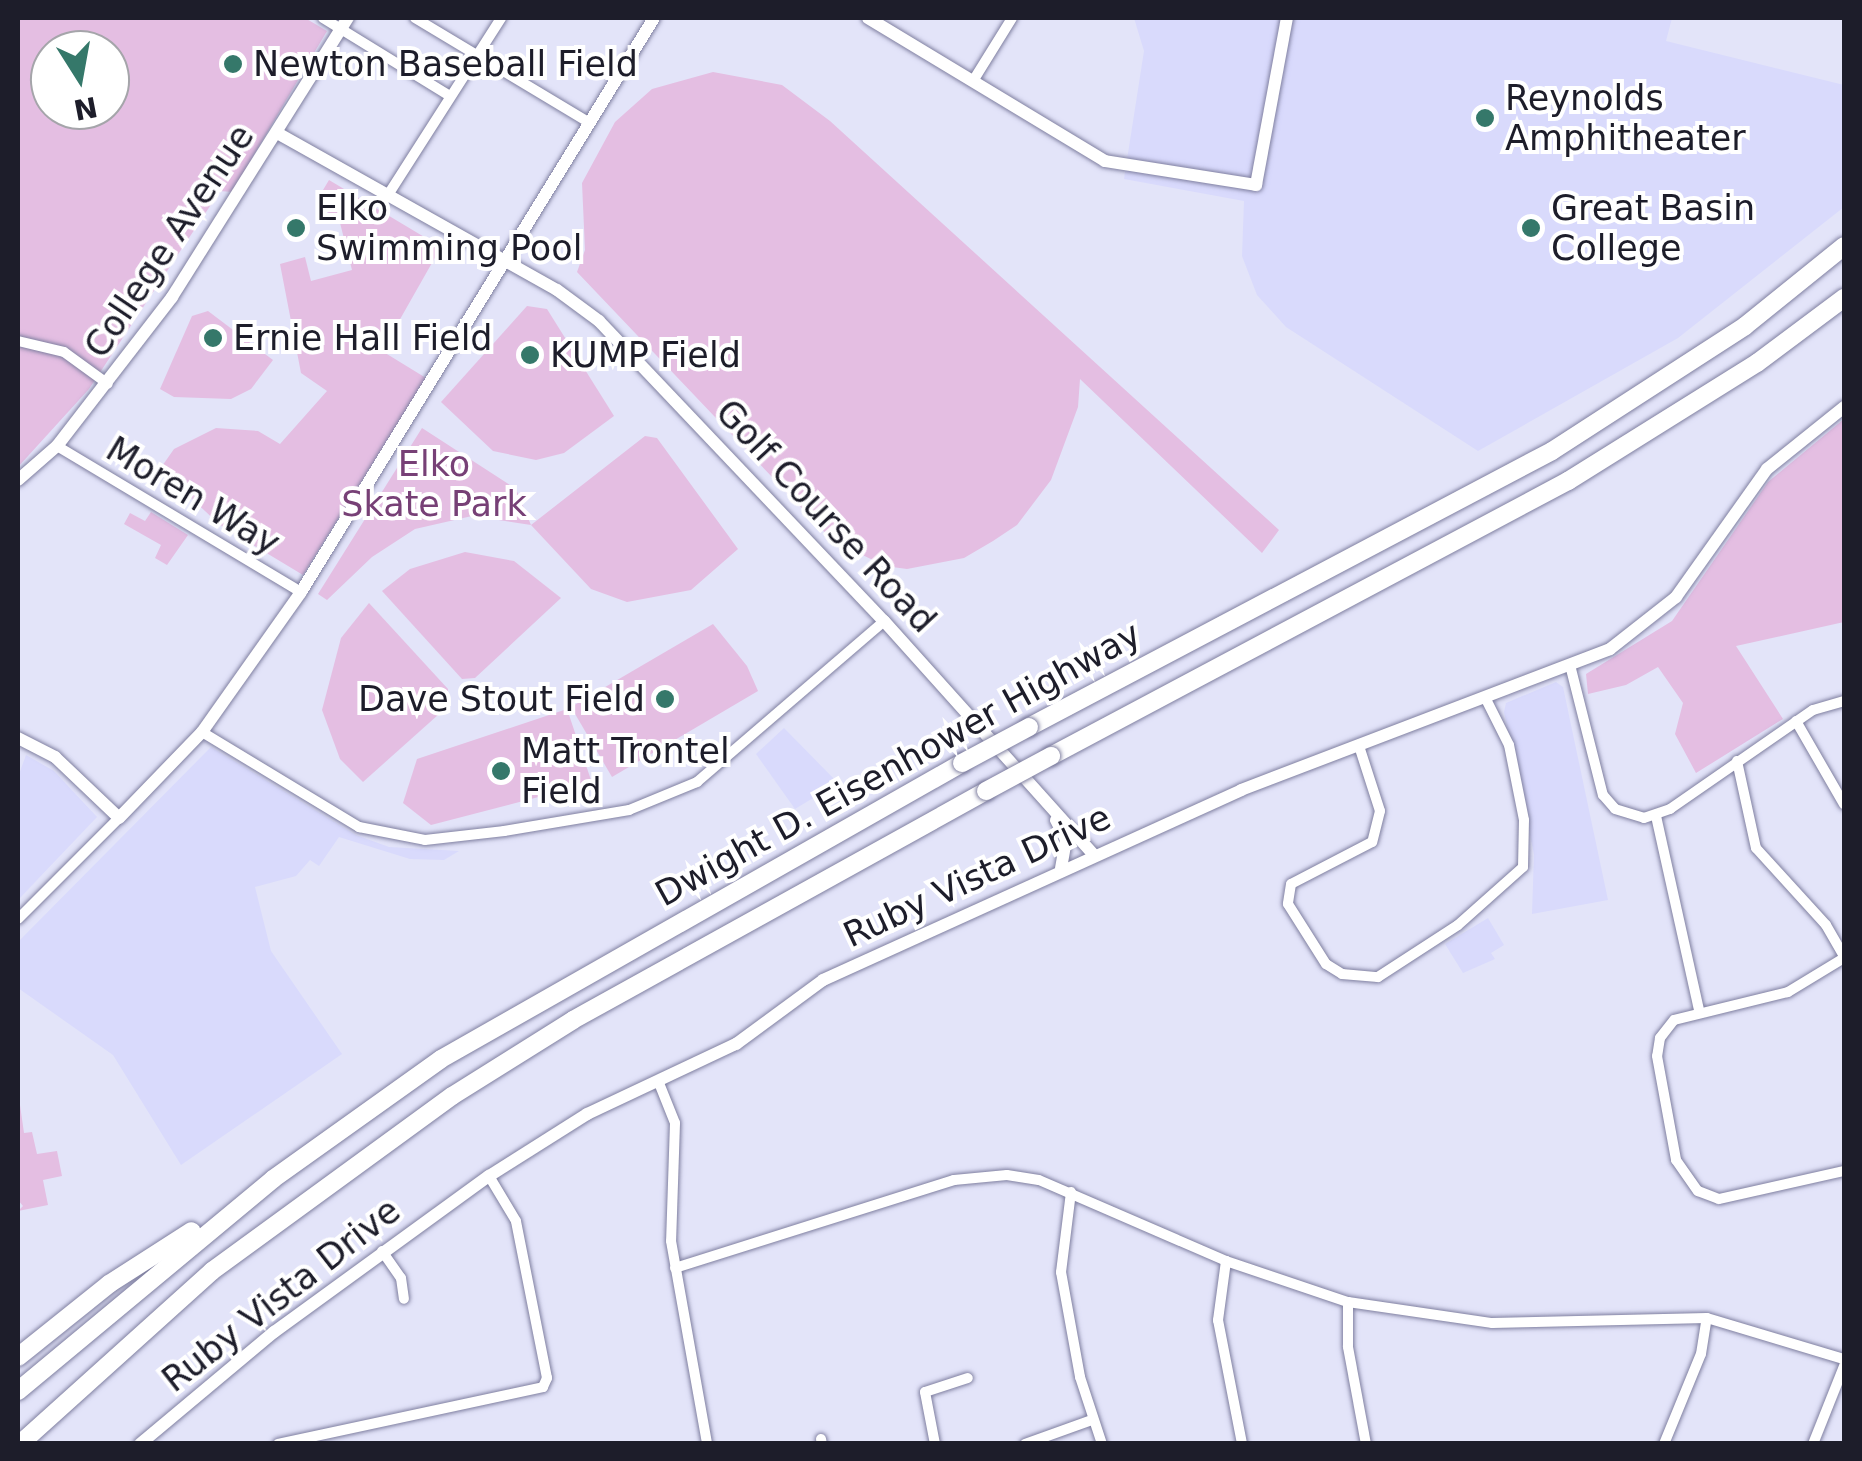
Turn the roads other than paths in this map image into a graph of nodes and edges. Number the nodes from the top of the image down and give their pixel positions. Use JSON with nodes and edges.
{"nodes":[{"id":1,"x":323,"y":18,"type":"edge"},
{"id":2,"x":415,"y":18,"type":"edge"},
{"id":3,"x":501,"y":18,"type":"edge"},
{"id":4,"x":654,"y":18,"type":"edge"},
{"id":5,"x":868,"y":18,"type":"edge"},
{"id":6,"x":1012,"y":18,"type":"edge"},
{"id":7,"x":1287,"y":18,"type":"edge"},
{"id":8,"x":345,"y":23,"type":"edge"},
{"id":9,"x":479,"y":54,"type":"junction"},
{"id":10,"x":974,"y":81,"type":"junction"},
{"id":11,"x":450,"y":96,"type":"junction"},
{"id":12,"x":590,"y":123,"type":"junction"},
{"id":13,"x":279,"y":134,"type":"junction"},
{"id":14,"x":386,"y":198,"type":"junction"},
{"id":15,"x":1844,"y":246,"type":"edge"},
{"id":16,"x":507,"y":264,"type":"junction"},
{"id":17,"x":1844,"y":298,"type":"edge"},
{"id":18,"x":18,"y":341,"type":"edge"},
{"id":19,"x":108,"y":384,"type":"junction"},
{"id":20,"x":1844,"y":407,"type":"edge"},
{"id":21,"x":58,"y":446,"type":"junction"},
{"id":22,"x":18,"y":480,"type":"edge"},
{"id":23,"x":301,"y":592,"type":"junction"},
{"id":24,"x":884,"y":621,"type":"junction"},
{"id":25,"x":1570,"y":665,"type":"junction"},
{"id":26,"x":1486,"y":698,"type":"junction"},
{"id":27,"x":1844,"y":701,"type":"edge"},
{"id":28,"x":1796,"y":721,"type":"junction"},
{"id":29,"x":202,"y":732,"type":"junction"},
{"id":30,"x":18,"y":738,"type":"edge"},
{"id":31,"x":1360,"y":749,"type":"junction"},
{"id":32,"x":1737,"y":762,"type":"junction"},
{"id":33,"x":1030,"y":780,"type":"junction"},
{"id":34,"x":1844,"y":804,"type":"edge"},
{"id":35,"x":1656,"y":816,"type":"junction"},
{"id":36,"x":118,"y":818,"type":"junction"},
{"id":37,"x":1093,"y":854,"type":"junction"},
{"id":38,"x":1061,"y":869,"type":"junction"},
{"id":39,"x":18,"y":919,"type":"edge"},
{"id":40,"x":1844,"y":957,"type":"edge"},
{"id":41,"x":1699,"y":1010,"type":"junction"},
{"id":42,"x":659,"y":1083,"type":"junction"},
{"id":43,"x":1844,"y":1171,"type":"edge"},
{"id":44,"x":488,"y":1176,"type":"junction"},
{"id":45,"x":273,"y":1180,"type":"junction"},
{"id":46,"x":1071,"y":1192,"type":"junction"},
{"id":47,"x":382,"y":1250,"type":"junction"},
{"id":48,"x":1226,"y":1262,"type":"junction"},
{"id":49,"x":675,"y":1268,"type":"junction"},
{"id":50,"x":404,"y":1299,"type":"dead end"},
{"id":51,"x":1348,"y":1302,"type":"junction"},
{"id":52,"x":1707,"y":1318,"type":"junction"},
{"id":53,"x":18,"y":1356,"type":"edge"},
{"id":54,"x":1844,"y":1358,"type":"edge"},
{"id":55,"x":1844,"y":1366,"type":"edge"},
{"id":56,"x":968,"y":1378,"type":"dead end"},
{"id":57,"x":18,"y":1391,"type":"edge"},
{"id":58,"x":1092,"y":1420,"type":"junction"},
{"id":59,"x":143,"y":1443,"type":"edge"},
{"id":60,"x":24,"y":1444,"type":"edge"},
{"id":61,"x":278,"y":1444,"type":"edge"},
{"id":62,"x":707,"y":1444,"type":"edge"},
{"id":63,"x":935,"y":1444,"type":"edge"},
{"id":64,"x":1025,"y":1444,"type":"edge"},
{"id":65,"x":1102,"y":1444,"type":"edge"},
{"id":66,"x":1242,"y":1444,"type":"edge"},
{"id":67,"x":1366,"y":1444,"type":"edge"},
{"id":68,"x":1664,"y":1444,"type":"edge"},
{"id":69,"x":1813,"y":1444,"type":"edge"}],
"edges":[{"from":1,"to":8,"type":"street"},
{"from":2,"to":9,"type":"street"},
{"from":3,"to":9,"type":"street"},
{"from":4,"to":12,"type":"street"},
{"from":5,"to":10,"type":"street"},
{"from":6,"to":10,"type":"street"},
{"from":7,"to":10,"type":"street"},
{"from":8,"to":11,"type":"street"},
{"from":8,"to":13,"type":"street","name":"College Avenue"},
{"from":9,"to":11,"type":"street"},
{"from":9,"to":12,"type":"street"},
{"from":11,"to":14,"type":"street"},
{"from":12,"to":16,"type":"street"},
{"from":13,"to":14,"type":"street","name":"Golf Course Road"},
{"from":13,"to":19,"type":"street","name":"College Avenue"},
{"from":14,"to":16,"type":"street","name":"Golf Course Road"},
{"from":15,"to":45,"type":"highway","name":"Dwight D. Eisenhower Highway","bridge":true},
{"from":16,"to":23,"type":"street"},
{"from":16,"to":24,"type":"street","name":"Golf Course Road"},
{"from":17,"to":60,"type":"highway","name":"Dwight D. Eisenhower Highway","bridge":true},
{"from":18,"to":19,"type":"street"},
{"from":19,"to":21,"type":"street","name":"College Avenue"},
{"from":20,"to":25,"type":"street","name":"Ruby Vista Drive"},
{"from":21,"to":22,"type":"street","name":"College Avenue"},
{"from":21,"to":23,"type":"street","name":"Moren Way"},
{"from":23,"to":29,"type":"street"},
{"from":24,"to":29,"type":"street"},
{"from":24,"to":33,"type":"street","name":"Golf Course Road"},
{"from":25,"to":26,"type":"street","name":"Ruby Vista Drive"},
{"from":25,"to":35,"type":"street"},
{"from":26,"to":31,"type":"street","name":"Ruby Vista Drive"},
{"from":26,"to":31,"type":"street"},
{"from":27,"to":28,"type":"street"},
{"from":28,"to":32,"type":"street"},
{"from":28,"to":34,"type":"street"},
{"from":29,"to":36,"type":"street"},
{"from":30,"to":36,"type":"street"},
{"from":31,"to":37,"type":"street","name":"Ruby Vista Drive"},
{"from":32,"to":35,"type":"street"},
{"from":32,"to":40,"type":"street"},
{"from":33,"to":37,"type":"street","name":"Golf Course Road"},
{"from":33,"to":38,"type":"street"},
{"from":35,"to":41,"type":"street"},
{"from":36,"to":39,"type":"street"},
{"from":37,"to":38,"type":"street","name":"Ruby Vista Drive"},
{"from":38,"to":42,"type":"street","name":"Ruby Vista Drive"},
{"from":40,"to":41,"type":"street"},
{"from":41,"to":43,"type":"street"},
{"from":42,"to":44,"type":"street","name":"Ruby Vista Drive"},
{"from":42,"to":49,"type":"street"},
{"from":44,"to":47,"type":"street","name":"Ruby Vista Drive"},
{"from":44,"to":61,"type":"street"},
{"from":45,"to":53,"type":"highway"},
{"from":45,"to":57,"type":"highway","name":"Dwight D. Eisenhower Highway"},
{"from":46,"to":48,"type":"street"},
{"from":46,"to":49,"type":"street"},
{"from":46,"to":58,"type":"street"},
{"from":47,"to":50,"type":"street"},
{"from":47,"to":59,"type":"street","name":"Ruby Vista Drive"},
{"from":48,"to":51,"type":"street"},
{"from":48,"to":66,"type":"street"},
{"from":49,"to":62,"type":"street"},
{"from":51,"to":52,"type":"street"},
{"from":51,"to":67,"type":"street"},
{"from":52,"to":54,"type":"street"},
{"from":52,"to":68,"type":"street"},
{"from":55,"to":69,"type":"street"},
{"from":56,"to":63,"type":"street"},
{"from":58,"to":64,"type":"street"},
{"from":58,"to":65,"type":"street"}]}
